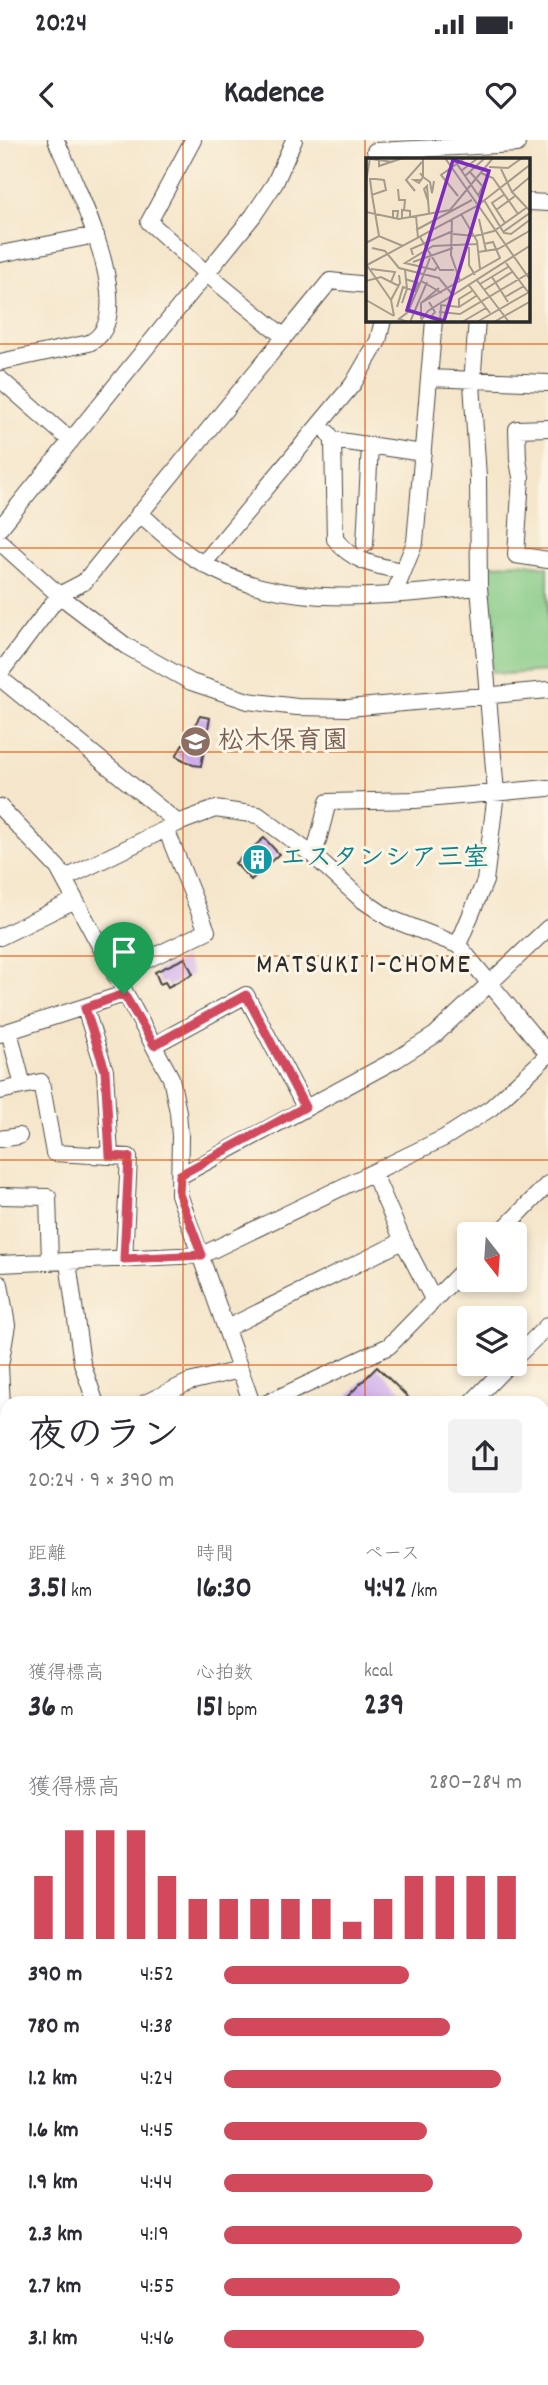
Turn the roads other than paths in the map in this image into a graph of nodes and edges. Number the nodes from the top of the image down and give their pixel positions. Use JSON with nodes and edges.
{"nodes":[{"id":1,"x":56,"y":140,"type":"edge"},
{"id":2,"x":193,"y":140,"type":"edge"},
{"id":3,"x":294,"y":140,"type":"edge"},
{"id":4,"x":517,"y":148,"type":"edge"},
{"id":5,"x":447,"y":149,"type":"edge"},
{"id":6,"x":374,"y":150,"type":"edge"},
{"id":7,"x":530,"y":202,"type":"edge"},
{"id":8,"x":548,"y":203,"type":"edge"},
{"id":9,"x":96,"y":235,"type":"junction"},
{"id":10,"x":0,"y":254,"type":"edge"},
{"id":11,"x":207,"y":274,"type":"junction"},
{"id":12,"x":366,"y":285,"type":"edge"},
{"id":13,"x":383,"y":322,"type":"edge"},
{"id":14,"x":434,"y":322,"type":"edge"},
{"id":15,"x":477,"y":322,"type":"edge"},
{"id":16,"x":283,"y":336,"type":"junction"},
{"id":17,"x":0,"y":362,"type":"edge"},
{"id":18,"x":429,"y":378,"type":"junction"},
{"id":19,"x":0,"y":379,"type":"edge"},
{"id":20,"x":472,"y":380,"type":"junction"},
{"id":21,"x":548,"y":383,"type":"edge"},
{"id":22,"x":320,"y":423,"type":"junction"},
{"id":23,"x":548,"y":428,"type":"edge"},
{"id":24,"x":333,"y":440,"type":"junction"},
{"id":25,"x":72,"y":441,"type":"junction"},
{"id":26,"x":370,"y":445,"type":"junction"},
{"id":27,"x":423,"y":453,"type":"junction"},
{"id":28,"x":139,"y":513,"type":"junction"},
{"id":29,"x":0,"y":528,"type":"edge"},
{"id":30,"x":0,"y":542,"type":"edge"},
{"id":31,"x":365,"y":544,"type":"dead end"},
{"id":32,"x":548,"y":560,"type":"edge"},
{"id":33,"x":203,"y":564,"type":"junction"},
{"id":34,"x":402,"y":571,"type":"junction"},
{"id":35,"x":479,"y":587,"type":"junction"},
{"id":36,"x":394,"y":594,"type":"junction"},
{"id":37,"x":59,"y":595,"type":"junction"},
{"id":38,"x":0,"y":673,"type":"edge"},
{"id":39,"x":0,"y":678,"type":"edge"},
{"id":40,"x":548,"y":690,"type":"edge"},
{"id":41,"x":488,"y":696,"type":"junction"},
{"id":42,"x":548,"y":788,"type":"edge"},
{"id":43,"x":496,"y":793,"type":"junction"},
{"id":44,"x":0,"y":807,"type":"edge"},
{"id":45,"x":172,"y":826,"type":"junction"},
{"id":46,"x":314,"y":856,"type":"junction"},
{"id":47,"x":64,"y":879,"type":"junction"},
{"id":48,"x":75,"y":900,"type":"junction"},
{"id":49,"x":548,"y":928,"type":"edge"},
{"id":50,"x":0,"y":937,"type":"edge"},
{"id":51,"x":458,"y":945,"type":"junction"},
{"id":52,"x":115,"y":975,"type":"junction"},
{"id":53,"x":491,"y":985,"type":"junction"},
{"id":54,"x":124,"y":994,"type":"junction"},
{"id":55,"x":85,"y":1008,"type":"junction"},
{"id":56,"x":4,"y":1033,"type":"edge"},
{"id":57,"x":154,"y":1045,"type":"junction"},
{"id":58,"x":548,"y":1055,"type":"edge"},
{"id":59,"x":23,"y":1086,"type":"junction"},
{"id":60,"x":0,"y":1091,"type":"edge"},
{"id":61,"x":305,"y":1107,"type":"junction"},
{"id":62,"x":19,"y":1136,"type":"dead end"},
{"id":63,"x":0,"y":1139,"type":"edge"},
{"id":64,"x":110,"y":1156,"type":"junction"},
{"id":65,"x":373,"y":1172,"type":"junction"},
{"id":66,"x":180,"y":1175,"type":"junction"},
{"id":67,"x":548,"y":1184,"type":"edge"},
{"id":68,"x":0,"y":1196,"type":"edge"},
{"id":69,"x":511,"y":1222,"type":"edge"},
{"id":70,"x":403,"y":1241,"type":"junction"},
{"id":71,"x":202,"y":1255,"type":"junction"},
{"id":72,"x":124,"y":1259,"type":"junction"},
{"id":73,"x":50,"y":1262,"type":"junction"},
{"id":74,"x":68,"y":1262,"type":"junction"},
{"id":75,"x":0,"y":1264,"type":"edge"},
{"id":76,"x":457,"y":1276,"type":"edge"},
{"id":77,"x":0,"y":1284,"type":"edge"},
{"id":78,"x":433,"y":1299,"type":"junction"},
{"id":79,"x":548,"y":1325,"type":"edge"},
{"id":80,"x":227,"y":1328,"type":"junction"},
{"id":81,"x":527,"y":1346,"type":"edge"},
{"id":82,"x":1,"y":1354,"type":"edge"},
{"id":83,"x":240,"y":1370,"type":"junction"},
{"id":84,"x":497,"y":1376,"type":"edge"},
{"id":85,"x":1,"y":1396,"type":"edge"},
{"id":86,"x":93,"y":1396,"type":"edge"},
{"id":87,"x":160,"y":1396,"type":"edge"},
{"id":88,"x":249,"y":1396,"type":"edge"},
{"id":89,"x":282,"y":1396,"type":"edge"},
{"id":90,"x":478,"y":1396,"type":"edge"}],
"edges":[{"from":1,"to":9,"type":"street"},
{"from":2,"to":11,"type":"street"},
{"from":3,"to":11,"type":"street"},
{"from":4,"to":5,"type":"street"},
{"from":5,"to":6,"type":"street"},
{"from":7,"to":8,"type":"street"},
{"from":9,"to":10,"type":"street"},
{"from":9,"to":17,"type":"street"},
{"from":11,"to":16,"type":"street"},
{"from":11,"to":25,"type":"street"},
{"from":12,"to":16,"type":"street"},
{"from":13,"to":22,"type":"street"},
{"from":14,"to":18,"type":"street"},
{"from":15,"to":20,"type":"street"},
{"from":16,"to":28,"type":"street"},
{"from":18,"to":20,"type":"street"},
{"from":18,"to":27,"type":"street"},
{"from":19,"to":25,"type":"street"},
{"from":20,"to":21,"type":"street"},
{"from":20,"to":35,"type":"street"},
{"from":22,"to":24,"type":"street"},
{"from":22,"to":33,"type":"street"},
{"from":23,"to":32,"type":"street"},
{"from":24,"to":26,"type":"street"},
{"from":24,"to":34,"type":"street"},
{"from":25,"to":29,"type":"street"},
{"from":26,"to":27,"type":"street"},
{"from":26,"to":31,"type":"street"},
{"from":27,"to":34,"type":"street"},
{"from":28,"to":33,"type":"street"},
{"from":28,"to":37,"type":"street"},
{"from":30,"to":37,"type":"street"},
{"from":33,"to":36,"type":"street"},
{"from":34,"to":36,"type":"street"},
{"from":35,"to":36,"type":"street"},
{"from":35,"to":41,"type":"street"},
{"from":37,"to":38,"type":"street"},
{"from":37,"to":41,"type":"street"},
{"from":39,"to":45,"type":"street"},
{"from":40,"to":41,"type":"street"},
{"from":41,"to":43,"type":"street"},
{"from":42,"to":43,"type":"street"},
{"from":43,"to":46,"type":"street"},
{"from":43,"to":51,"type":"street"},
{"from":44,"to":47,"type":"street"},
{"from":45,"to":46,"type":"street"},
{"from":45,"to":47,"type":"street"},
{"from":45,"to":52,"type":"street"},
{"from":46,"to":51,"type":"street"},
{"from":47,"to":48,"type":"street"},
{"from":48,"to":50,"type":"street"},
{"from":48,"to":52,"type":"street"},
{"from":49,"to":53,"type":"street"},
{"from":51,"to":53,"type":"street"},
{"from":52,"to":54,"type":"street"},
{"from":53,"to":58,"type":"street"},
{"from":53,"to":61,"type":"street"},
{"from":54,"to":55,"type":"street"},
{"from":54,"to":57,"type":"street"},
{"from":55,"to":56,"type":"street"},
{"from":55,"to":64,"type":"street"},
{"from":56,"to":59,"type":"street"},
{"from":57,"to":61,"type":"street"},
{"from":57,"to":66,"type":"street"},
{"from":58,"to":65,"type":"street"},
{"from":59,"to":60,"type":"street"},
{"from":59,"to":64,"type":"street"},
{"from":61,"to":66,"type":"street"},
{"from":62,"to":63,"type":"street"},
{"from":64,"to":72,"type":"street"},
{"from":65,"to":70,"type":"street"},
{"from":65,"to":71,"type":"street"},
{"from":66,"to":71,"type":"street"},
{"from":67,"to":69,"type":"street"},
{"from":68,"to":73,"type":"street"},
{"from":70,"to":78,"type":"street"},
{"from":70,"to":80,"type":"street"},
{"from":71,"to":72,"type":"street"},
{"from":71,"to":80,"type":"street"},
{"from":72,"to":74,"type":"street"},
{"from":73,"to":74,"type":"street"},
{"from":73,"to":75,"type":"street"},
{"from":74,"to":86,"type":"street"},
{"from":76,"to":78,"type":"street"},
{"from":77,"to":82,"type":"street"},
{"from":78,"to":89,"type":"street"},
{"from":79,"to":81,"type":"street"},
{"from":80,"to":83,"type":"street"},
{"from":82,"to":85,"type":"street"},
{"from":83,"to":87,"type":"street"},
{"from":83,"to":88,"type":"street"},
{"from":84,"to":90,"type":"street"}]}
